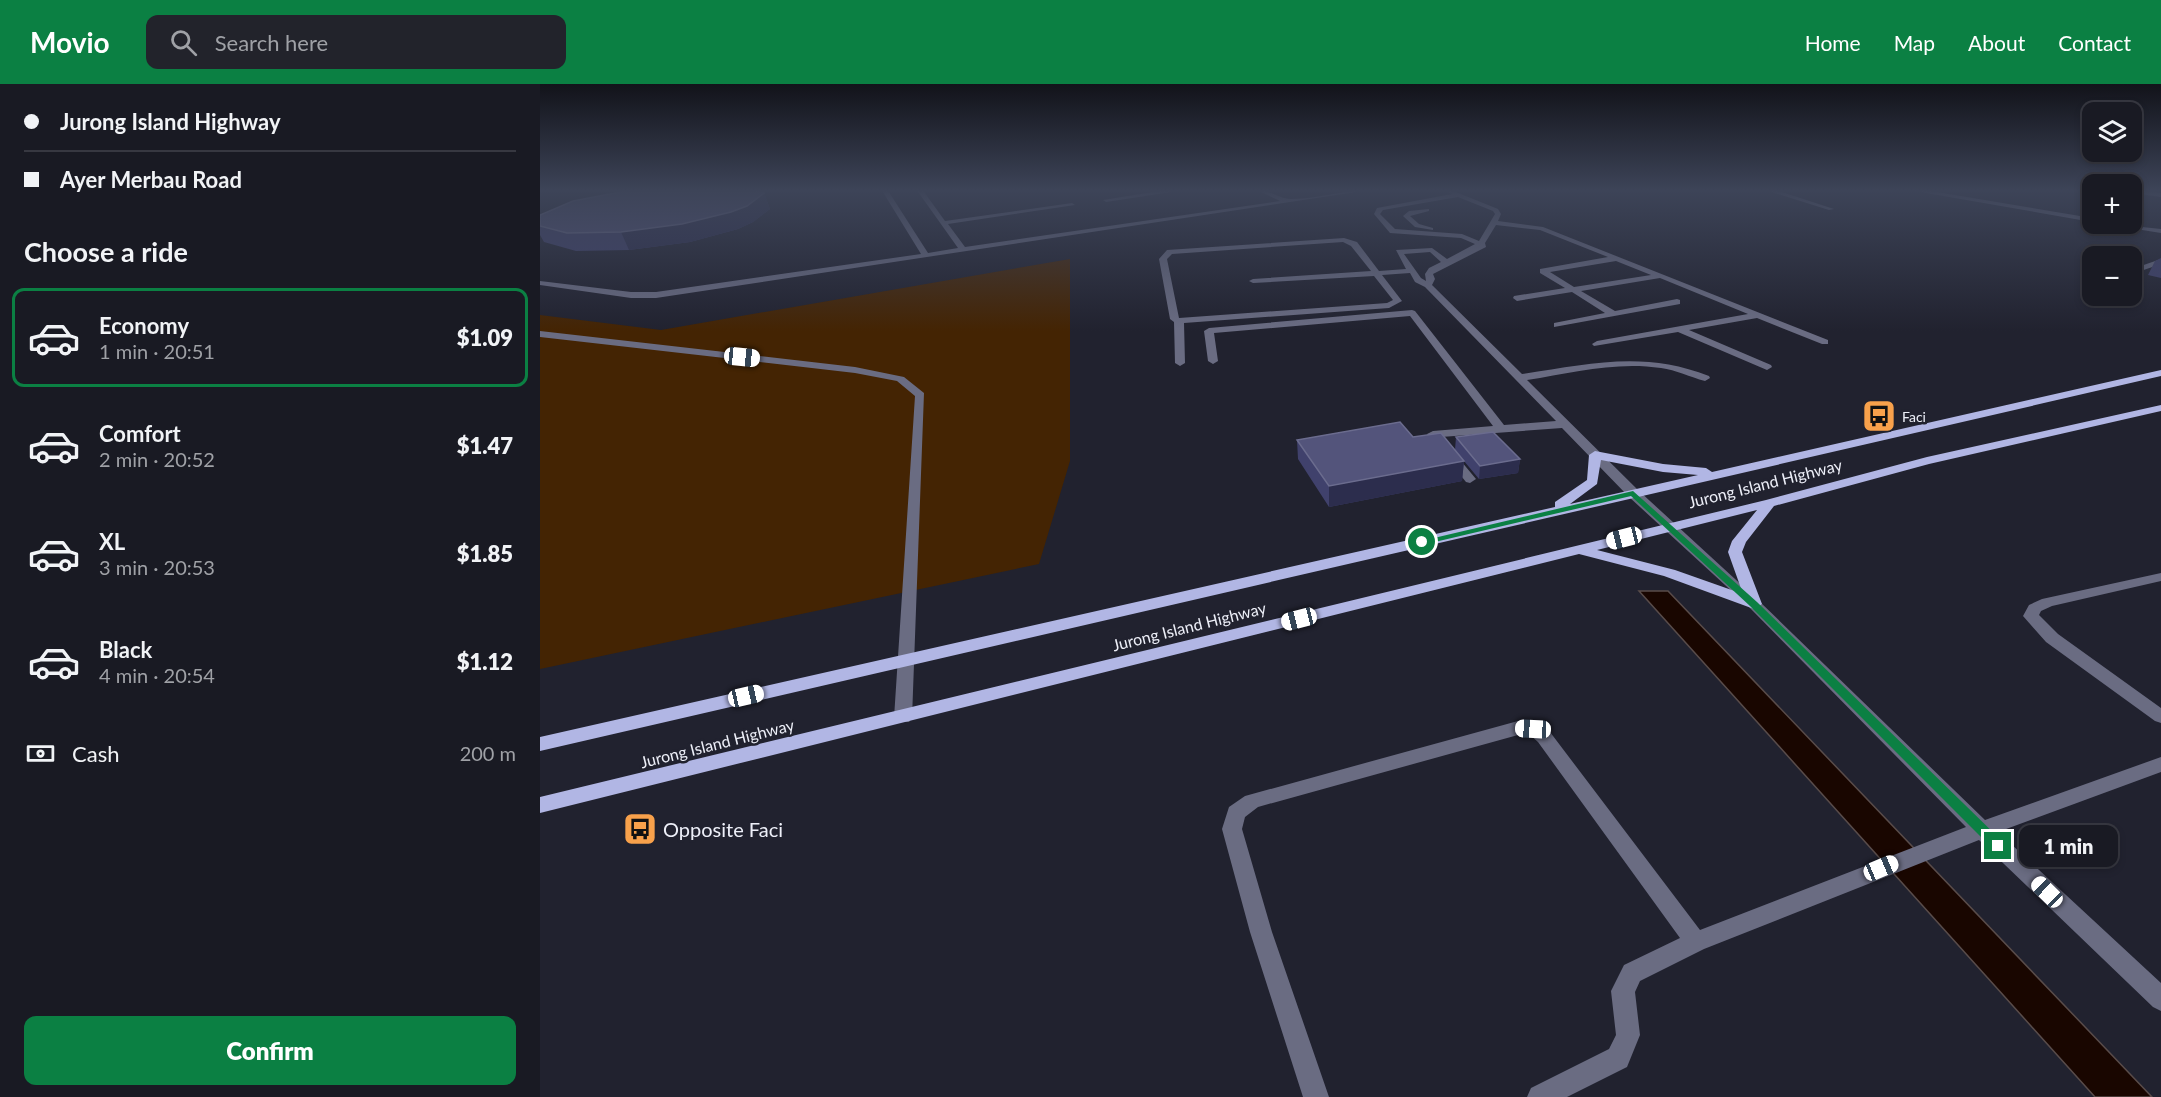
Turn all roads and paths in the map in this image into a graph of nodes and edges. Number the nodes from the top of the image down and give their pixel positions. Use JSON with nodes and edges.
{"nodes":[{"id":1,"x":914,"y":236,"type":"edge"},
{"id":2,"x":953,"y":236,"type":"edge"},
{"id":3,"x":1056,"y":236,"type":"edge"},
{"id":4,"x":1463,"y":236,"type":"edge"},
{"id":5,"x":1489,"y":236,"type":"edge"},
{"id":6,"x":1562,"y":236,"type":"edge"},
{"id":7,"x":1483,"y":244,"type":"junction"},
{"id":8,"x":963,"y":250,"type":"junction"},
{"id":9,"x":926,"y":255,"type":"junction"},
{"id":10,"x":1618,"y":258,"type":"junction"},
{"id":11,"x":2161,"y":261,"type":"edge"},
{"id":12,"x":1446,"y":262,"type":"junction"},
{"id":13,"x":2142,"y":268,"type":"edge"},
{"id":14,"x":1410,"y":270,"type":"junction"},
{"id":15,"x":1377,"y":273,"type":"junction"},
{"id":16,"x":1660,"y":276,"type":"junction"},
{"id":17,"x":1253,"y":280,"type":"dead end"},
{"id":18,"x":540,"y":283,"type":"edge"},
{"id":19,"x":1428,"y":285,"type":"junction"},
{"id":20,"x":1574,"y":289,"type":"junction"},
{"id":21,"x":1517,"y":298,"type":"dead end"},
{"id":22,"x":1677,"y":302,"type":"dead end"},
{"id":23,"x":1612,"y":314,"type":"junction"},
{"id":24,"x":1758,"y":315,"type":"junction"},
{"id":25,"x":1179,"y":321,"type":"junction"},
{"id":26,"x":1557,"y":325,"type":"dead end"},
{"id":27,"x":1679,"y":329,"type":"junction"},
{"id":28,"x":540,"y":334,"type":"edge"},
{"id":29,"x":1825,"y":342,"type":"dead end"},
{"id":30,"x":1597,"y":345,"type":"dead end"},
{"id":31,"x":1213,"y":361,"type":"dead end"},
{"id":32,"x":1180,"y":363,"type":"dead end"},
{"id":33,"x":1767,"y":367,"type":"dead end"},
{"id":34,"x":2161,"y":374,"type":"edge"},
{"id":35,"x":1519,"y":378,"type":"junction"},
{"id":36,"x":1705,"y":378,"type":"dead end"},
{"id":37,"x":2161,"y":408,"type":"edge"},
{"id":38,"x":1565,"y":424,"type":"junction"},
{"id":39,"x":1501,"y":429,"type":"junction"},
{"id":40,"x":1595,"y":455,"type":"junction"},
{"id":41,"x":1724,"y":472,"type":"junction"},
{"id":42,"x":1470,"y":479,"type":"dead end"},
{"id":43,"x":1633,"y":493,"type":"junction"},
{"id":44,"x":1769,"y":503,"type":"junction"},
{"id":45,"x":1548,"y":513,"type":"junction"},
{"id":46,"x":1671,"y":527,"type":"junction"},
{"id":47,"x":1578,"y":550,"type":"junction"},
{"id":48,"x":2161,"y":577,"type":"edge"},
{"id":49,"x":1754,"y":604,"type":"junction"},
{"id":50,"x":906,"y":659,"type":"junction"},
{"id":51,"x":2161,"y":717,"type":"edge"},
{"id":52,"x":903,"y":718,"type":"junction"},
{"id":53,"x":540,"y":744,"type":"edge"},
{"id":54,"x":2161,"y":764,"type":"edge"},
{"id":55,"x":540,"y":805,"type":"edge"},
{"id":56,"x":1982,"y":830,"type":"junction"},
{"id":57,"x":1696,"y":942,"type":"junction"},
{"id":58,"x":2161,"y":999,"type":"edge"},
{"id":59,"x":1316,"y":1097,"type":"edge"},
{"id":60,"x":1540,"y":1097,"type":"edge"}],
"edges":[{"from":1,"to":9,"type":"street"},
{"from":2,"to":8,"type":"street"},
{"from":3,"to":8,"type":"street"},
{"from":4,"to":7,"type":"street"},
{"from":5,"to":7,"type":"street"},
{"from":6,"to":10,"type":"street"},
{"from":7,"to":12,"type":"street"},
{"from":8,"to":9,"type":"street"},
{"from":9,"to":18,"type":"street"},
{"from":10,"to":16,"type":"street"},
{"from":10,"to":20,"type":"street"},
{"from":11,"to":13,"type":"street"},
{"from":12,"to":14,"type":"street"},
{"from":12,"to":19,"type":"street"},
{"from":14,"to":15,"type":"street"},
{"from":14,"to":19,"type":"street"},
{"from":15,"to":17,"type":"street"},
{"from":15,"to":25,"type":"street"},
{"from":15,"to":25,"type":"street"},
{"from":16,"to":20,"type":"street"},
{"from":16,"to":24,"type":"street"},
{"from":19,"to":35,"type":"street"},
{"from":20,"to":21,"type":"street"},
{"from":20,"to":23,"type":"street"},
{"from":22,"to":23,"type":"street"},
{"from":23,"to":26,"type":"street"},
{"from":24,"to":27,"type":"street"},
{"from":24,"to":29,"type":"street"},
{"from":25,"to":32,"type":"street"},
{"from":27,"to":30,"type":"street"},
{"from":27,"to":33,"type":"street"},
{"from":28,"to":50,"type":"street"},
{"from":31,"to":39,"type":"street"},
{"from":34,"to":41,"type":"main road","name":"Jurong Island Highway"},
{"from":35,"to":36,"type":"street"},
{"from":35,"to":38,"type":"street"},
{"from":37,"to":44,"type":"main road","name":"Jurong Island Highway"},
{"from":38,"to":39,"type":"street"},
{"from":38,"to":40,"type":"street"},
{"from":39,"to":42,"type":"street"},
{"from":40,"to":41,"type":"main road"},
{"from":40,"to":43,"type":"street"},
{"from":40,"to":45,"type":"main road"},
{"from":41,"to":43,"type":"main road","name":"Jurong Island Highway"},
{"from":43,"to":45,"type":"main road","name":"Jurong Island Highway"},
{"from":43,"to":46,"type":"street"},
{"from":44,"to":46,"type":"main road","name":"Jurong Island Highway"},
{"from":44,"to":49,"type":"main road"},
{"from":45,"to":50,"type":"main road","name":"Jurong Island Highway"},
{"from":46,"to":47,"type":"main road","name":"Jurong Island Highway"},
{"from":46,"to":49,"type":"street"},
{"from":47,"to":49,"type":"main road"},
{"from":47,"to":52,"type":"main road","name":"Jurong Island Highway"},
{"from":48,"to":51,"type":"street"},
{"from":49,"to":56,"type":"street"},
{"from":50,"to":52,"type":"street"},
{"from":50,"to":53,"type":"main road","name":"Jurong Island Highway"},
{"from":52,"to":55,"type":"main road","name":"Jurong Island Highway"},
{"from":54,"to":56,"type":"street"},
{"from":56,"to":57,"type":"street"},
{"from":56,"to":58,"type":"street"},
{"from":57,"to":59,"type":"street"},
{"from":57,"to":60,"type":"street"}]}
